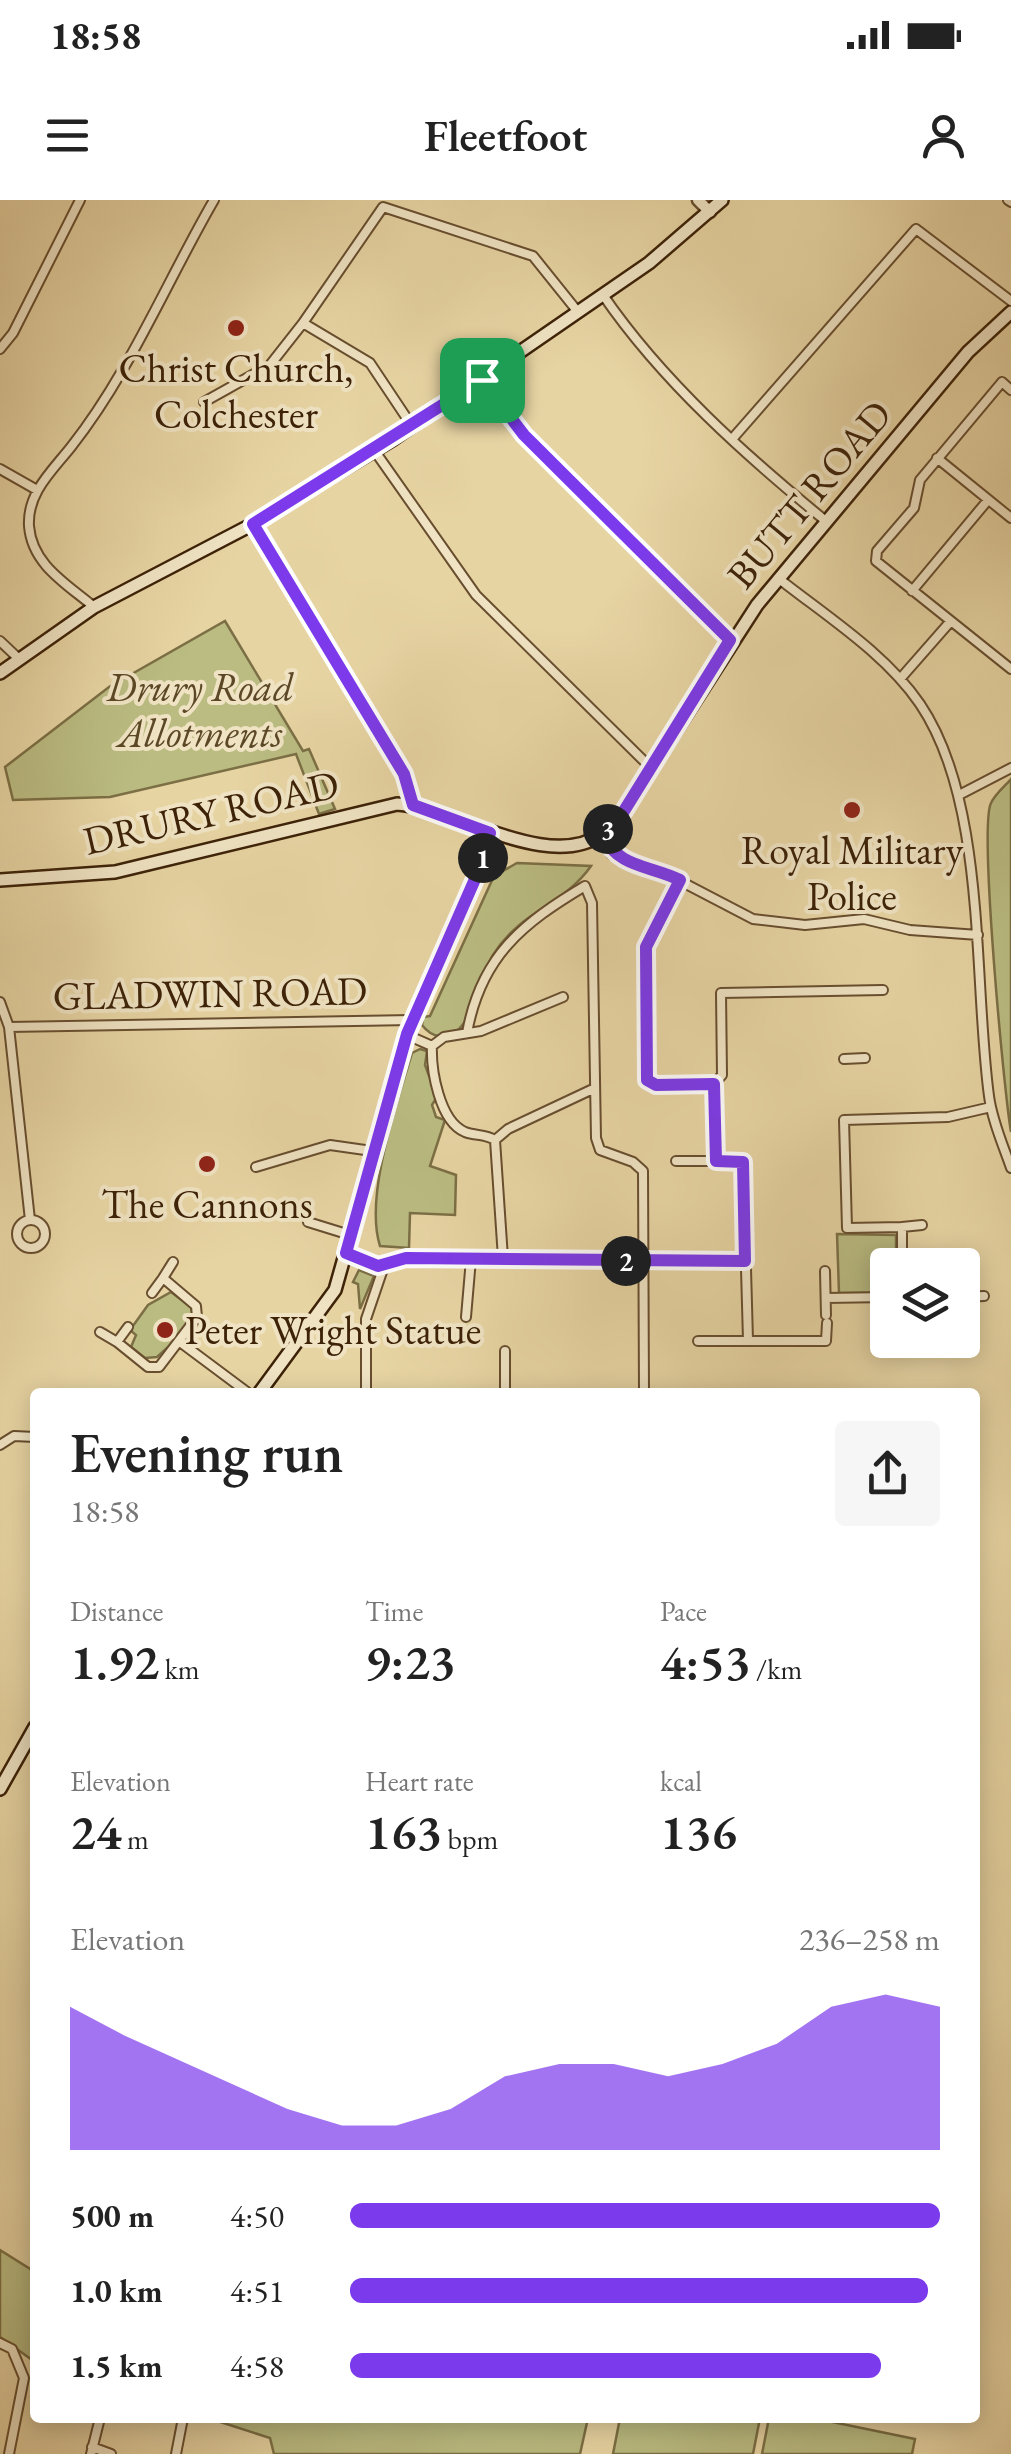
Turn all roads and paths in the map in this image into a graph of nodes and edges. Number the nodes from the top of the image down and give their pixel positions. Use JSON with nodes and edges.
{"nodes":[{"id":1,"x":80,"y":200,"type":"edge"},
{"id":2,"x":214,"y":200,"type":"edge"},
{"id":3,"x":698,"y":200,"type":"edge"},
{"id":4,"x":722,"y":200,"type":"edge"},
{"id":5,"x":710,"y":212,"type":"junction"},
{"id":6,"x":603,"y":295,"type":"junction"},
{"id":7,"x":1011,"y":302,"type":"edge"},
{"id":8,"x":578,"y":312,"type":"junction"},
{"id":9,"x":1011,"y":312,"type":"edge"},
{"id":10,"x":303,"y":323,"type":"junction"},
{"id":11,"x":0,"y":350,"type":"edge"},
{"id":12,"x":482,"y":380,"type":"junction"},
{"id":13,"x":1011,"y":390,"type":"edge"},
{"id":14,"x":204,"y":402,"type":"dead end"},
{"id":15,"x":412,"y":426,"type":"junction"},
{"id":16,"x":733,"y":438,"type":"junction"},
{"id":17,"x":374,"y":450,"type":"junction"},
{"id":18,"x":937,"y":458,"type":"junction"},
{"id":19,"x":0,"y":469,"type":"edge"},
{"id":20,"x":36,"y":490,"type":"junction"},
{"id":21,"x":988,"y":500,"type":"junction"},
{"id":22,"x":1011,"y":518,"type":"edge"},
{"id":23,"x":827,"y":522,"type":"junction"},
{"id":24,"x":253,"y":524,"type":"junction"},
{"id":25,"x":778,"y":578,"type":"junction"},
{"id":26,"x":912,"y":591,"type":"junction"},
{"id":27,"x":94,"y":607,"type":"junction"},
{"id":28,"x":950,"y":622,"type":"junction"},
{"id":29,"x":0,"y":640,"type":"edge"},
{"id":30,"x":730,"y":640,"type":"junction"},
{"id":31,"x":18,"y":658,"type":"junction"},
{"id":32,"x":1011,"y":669,"type":"edge"},
{"id":33,"x":0,"y":672,"type":"edge"},
{"id":34,"x":900,"y":679,"type":"junction"},
{"id":35,"x":650,"y":767,"type":"junction"},
{"id":36,"x":1011,"y":768,"type":"edge"},
{"id":37,"x":961,"y":794,"type":"junction"},
{"id":38,"x":413,"y":805,"type":"junction"},
{"id":39,"x":490,"y":833,"type":"junction"},
{"id":40,"x":602,"y":835,"type":"junction"},
{"id":41,"x":0,"y":880,"type":"edge"},
{"id":42,"x":680,"y":880,"type":"junction"},
{"id":43,"x":978,"y":936,"type":"junction"},
{"id":44,"x":882,"y":990,"type":"dead end"},
{"id":45,"x":563,"y":997,"type":"dead end"},
{"id":46,"x":0,"y":1002,"type":"edge"},
{"id":47,"x":412,"y":1020,"type":"junction"},
{"id":48,"x":9,"y":1028,"type":"junction"},
{"id":49,"x":467,"y":1033,"type":"junction"},
{"id":50,"x":407,"y":1034,"type":"junction"},
{"id":51,"x":432,"y":1046,"type":"junction"},
{"id":52,"x":865,"y":1058,"type":"dead end"},
{"id":53,"x":844,"y":1059,"type":"dead end"},
{"id":54,"x":714,"y":1084,"type":"junction"},
{"id":55,"x":595,"y":1088,"type":"junction"},
{"id":56,"x":991,"y":1106,"type":"junction"},
{"id":57,"x":495,"y":1140,"type":"junction"},
{"id":58,"x":372,"y":1150,"type":"junction"},
{"id":59,"x":676,"y":1161,"type":"dead end"},
{"id":60,"x":716,"y":1161,"type":"junction"},
{"id":61,"x":256,"y":1167,"type":"dead end"},
{"id":62,"x":1011,"y":1168,"type":"edge"},
{"id":63,"x":30,"y":1220,"type":"dead end"},
{"id":64,"x":308,"y":1222,"type":"dead end"},
{"id":65,"x":922,"y":1225,"type":"dead end"},
{"id":66,"x":902,"y":1226,"type":"junction"},
{"id":67,"x":350,"y":1235,"type":"junction"},
{"id":68,"x":902,"y":1248,"type":"edge"},
{"id":69,"x":346,"y":1253,"type":"junction"},
{"id":70,"x":502,"y":1258,"type":"junction"},
{"id":71,"x":471,"y":1259,"type":"junction"},
{"id":72,"x":745,"y":1261,"type":"junction"},
{"id":73,"x":173,"y":1262,"type":"dead end"},
{"id":74,"x":646,"y":1262,"type":"junction"},
{"id":75,"x":378,"y":1266,"type":"junction"},
{"id":76,"x":825,"y":1270,"type":"dead end"},
{"id":77,"x":162,"y":1278,"type":"junction"},
{"id":78,"x":152,"y":1293,"type":"dead end"},
{"id":79,"x":980,"y":1296,"type":"edge"},
{"id":80,"x":984,"y":1296,"type":"dead end"},
{"id":81,"x":870,"y":1297,"type":"edge"},
{"id":82,"x":826,"y":1298,"type":"junction"},
{"id":83,"x":466,"y":1317,"type":"dead end"},
{"id":84,"x":128,"y":1328,"type":"dead end"},
{"id":85,"x":100,"y":1332,"type":"dead end"},
{"id":86,"x":698,"y":1340,"type":"dead end"},
{"id":87,"x":748,"y":1340,"type":"junction"},
{"id":88,"x":117,"y":1342,"type":"junction"},
{"id":89,"x":180,"y":1342,"type":"junction"},
{"id":90,"x":505,"y":1351,"type":"dead end"},
{"id":91,"x":243,"y":1388,"type":"edge"},
{"id":92,"x":263,"y":1388,"type":"edge"},
{"id":93,"x":366,"y":1388,"type":"edge"},
{"id":94,"x":506,"y":1388,"type":"edge"},
{"id":95,"x":644,"y":1388,"type":"edge"},
{"id":96,"x":30,"y":1438,"type":"edge"},
{"id":97,"x":0,"y":1445,"type":"edge"},
{"id":98,"x":30,"y":1736,"type":"edge"},
{"id":99,"x":0,"y":1788,"type":"edge"},
{"id":100,"x":0,"y":2343,"type":"edge"},
{"id":101,"x":99,"y":2423,"type":"edge"},
{"id":102,"x":181,"y":2423,"type":"edge"},
{"id":103,"x":92,"y":2450,"type":"edge"},
{"id":104,"x":9,"y":2454,"type":"edge"},
{"id":105,"x":111,"y":2454,"type":"edge"},
{"id":106,"x":176,"y":2454,"type":"edge"}],
"edges":[{"from":1,"to":11,"type":"street"},
{"from":2,"to":20,"type":"street"},
{"from":3,"to":5,"type":"street"},
{"from":4,"to":5,"type":"main road"},
{"from":5,"to":6,"type":"main road"},
{"from":6,"to":8,"type":"main road"},
{"from":6,"to":16,"type":"street"},
{"from":7,"to":16,"type":"street"},
{"from":8,"to":10,"type":"street"},
{"from":8,"to":12,"type":"main road"},
{"from":9,"to":23,"type":"main road","name":"BUTT ROAD"},
{"from":10,"to":14,"type":"street"},
{"from":10,"to":15,"type":"street"},
{"from":12,"to":15,"type":"main road"},
{"from":12,"to":30,"type":"street"},
{"from":13,"to":18,"type":"street"},
{"from":15,"to":17,"type":"main road"},
{"from":16,"to":23,"type":"street"},
{"from":17,"to":24,"type":"main road"},
{"from":17,"to":35,"type":"street"},
{"from":18,"to":21,"type":"street"},
{"from":18,"to":26,"type":"street"},
{"from":19,"to":20,"type":"street"},
{"from":20,"to":27,"type":"street"},
{"from":21,"to":22,"type":"street"},
{"from":21,"to":26,"type":"street"},
{"from":23,"to":25,"type":"main road","name":"BUTT ROAD"},
{"from":24,"to":27,"type":"main road"},
{"from":24,"to":38,"type":"street"},
{"from":25,"to":30,"type":"main road","name":"BUTT ROAD"},
{"from":25,"to":34,"type":"street"},
{"from":26,"to":28,"type":"street"},
{"from":27,"to":31,"type":"main road"},
{"from":28,"to":32,"type":"street"},
{"from":28,"to":34,"type":"street"},
{"from":29,"to":31,"type":"street"},
{"from":30,"to":35,"type":"main road","name":"BUTT ROAD"},
{"from":31,"to":33,"type":"main road"},
{"from":34,"to":37,"type":"street"},
{"from":35,"to":40,"type":"main road","name":"BUTT ROAD"},
{"from":36,"to":37,"type":"street"},
{"from":37,"to":43,"type":"street"},
{"from":38,"to":39,"type":"main road","name":"DRURY ROAD"},
{"from":38,"to":41,"type":"main road","name":"DRURY ROAD"},
{"from":39,"to":40,"type":"main road"},
{"from":39,"to":47,"type":"main road"},
{"from":40,"to":42,"type":"street"},
{"from":42,"to":43,"type":"street"},
{"from":42,"to":54,"type":"street"},
{"from":43,"to":56,"type":"street"},
{"from":44,"to":54,"type":"street"},
{"from":45,"to":49,"type":"street"},
{"from":46,"to":48,"type":"street"},
{"from":47,"to":48,"type":"street","name":"GLADWIN ROAD"},
{"from":47,"to":50,"type":"main road"},
{"from":48,"to":63,"type":"street"},
{"from":49,"to":51,"type":"street"},
{"from":49,"to":55,"type":"street"},
{"from":50,"to":51,"type":"street"},
{"from":50,"to":58,"type":"main road"},
{"from":51,"to":57,"type":"street"},
{"from":52,"to":53,"type":"street"},
{"from":54,"to":60,"type":"street"},
{"from":55,"to":57,"type":"street"},
{"from":55,"to":74,"type":"street"},
{"from":56,"to":62,"type":"street"},
{"from":56,"to":66,"type":"street"},
{"from":57,"to":70,"type":"street"},
{"from":58,"to":61,"type":"street"},
{"from":58,"to":67,"type":"main road"},
{"from":59,"to":60,"type":"street"},
{"from":60,"to":72,"type":"street"},
{"from":64,"to":67,"type":"street"},
{"from":65,"to":66,"type":"street"},
{"from":66,"to":68,"type":"street"},
{"from":67,"to":69,"type":"main road"},
{"from":69,"to":75,"type":"street"},
{"from":69,"to":92,"type":"main road"},
{"from":70,"to":71,"type":"street"},
{"from":70,"to":74,"type":"street"},
{"from":71,"to":75,"type":"street"},
{"from":71,"to":83,"type":"street"},
{"from":72,"to":74,"type":"street"},
{"from":72,"to":87,"type":"street"},
{"from":73,"to":77,"type":"street"},
{"from":74,"to":95,"type":"street"},
{"from":75,"to":93,"type":"street"},
{"from":76,"to":82,"type":"street"},
{"from":77,"to":78,"type":"street"},
{"from":77,"to":89,"type":"street"},
{"from":79,"to":80,"type":"street"},
{"from":81,"to":82,"type":"street"},
{"from":82,"to":87,"type":"street"},
{"from":84,"to":88,"type":"street"},
{"from":85,"to":88,"type":"street"},
{"from":86,"to":87,"type":"street"},
{"from":88,"to":89,"type":"street"},
{"from":89,"to":91,"type":"street"},
{"from":90,"to":94,"type":"street"},
{"from":96,"to":97,"type":"street"},
{"from":98,"to":99,"type":"main road"},
{"from":100,"to":104,"type":"street"},
{"from":101,"to":103,"type":"street"},
{"from":102,"to":106,"type":"street"},
{"from":103,"to":105,"type":"street"}]}
